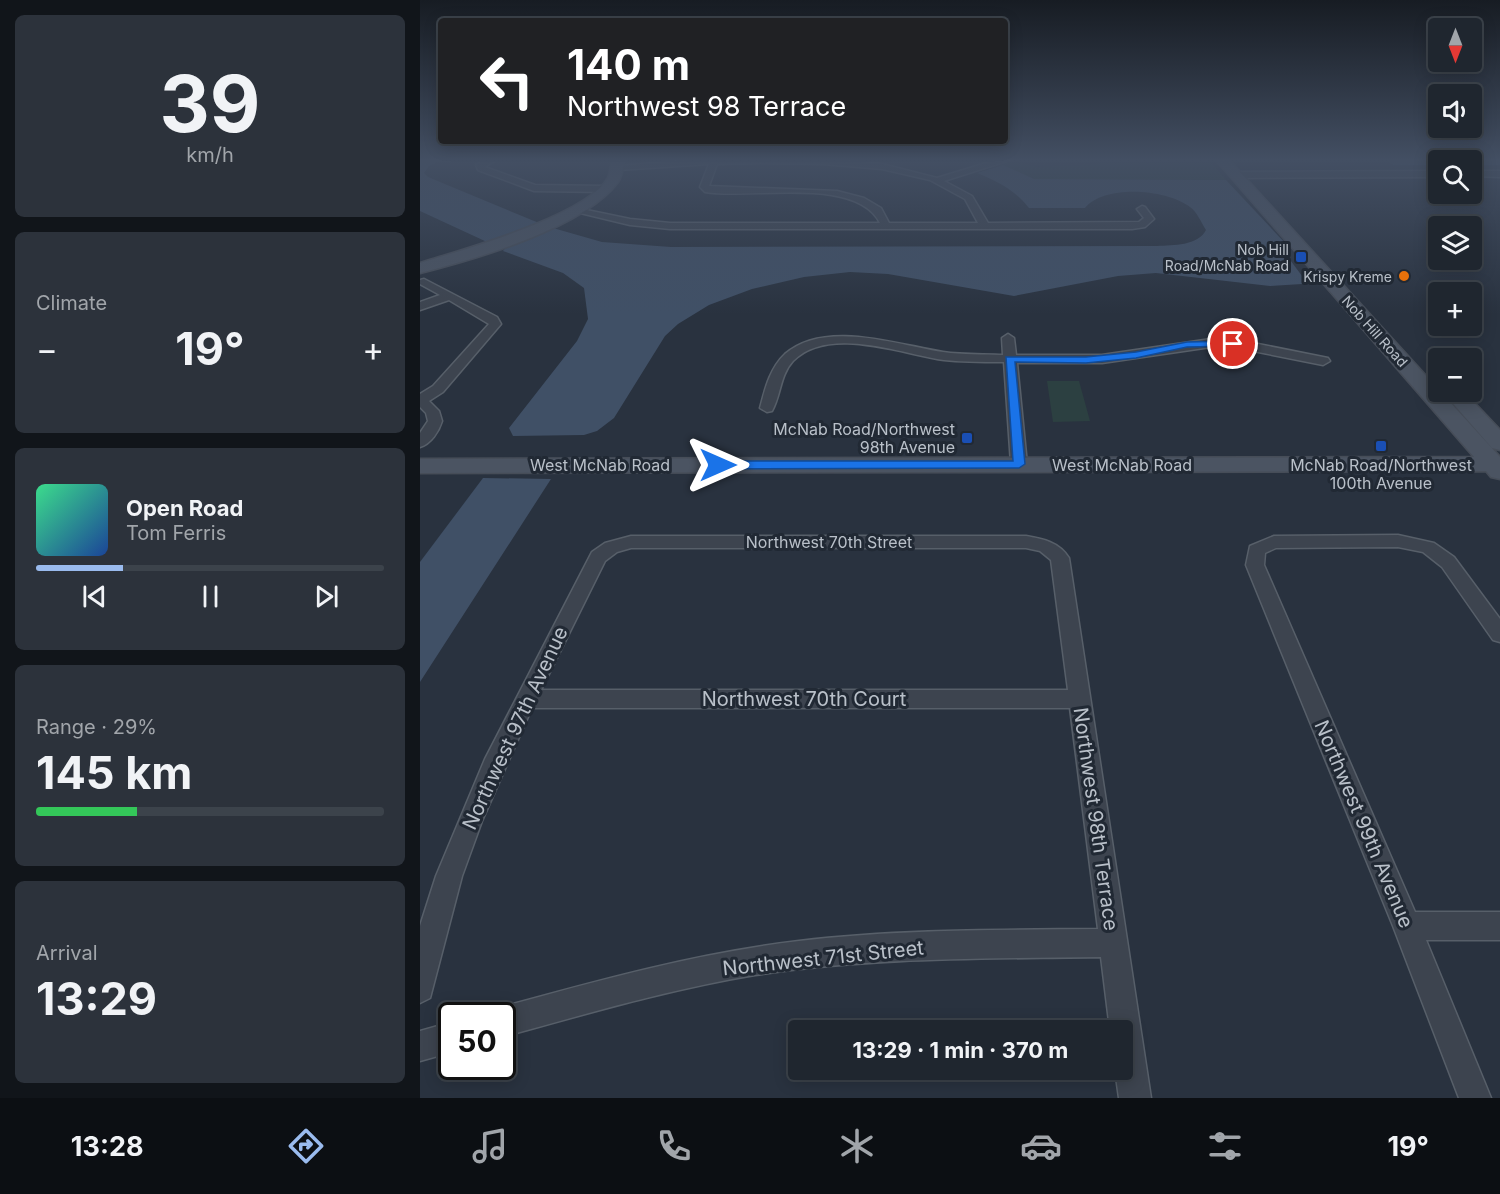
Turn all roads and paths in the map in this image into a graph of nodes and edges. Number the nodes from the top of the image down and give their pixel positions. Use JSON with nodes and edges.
{"nodes":[{"id":1,"x":577,"y":211,"type":"edge"},
{"id":2,"x":578,"y":211,"type":"edge"},
{"id":3,"x":880,"y":211,"type":"edge"},
{"id":4,"x":982,"y":211,"type":"edge"},
{"id":5,"x":1143,"y":211,"type":"edge"},
{"id":6,"x":1276,"y":211,"type":"edge"},
{"id":7,"x":1288,"y":211,"type":"edge"},
{"id":8,"x":886,"y":226,"type":"junction"},
{"id":9,"x":985,"y":226,"type":"junction"},
{"id":10,"x":422,"y":275,"type":"edge"},
{"id":11,"x":450,"y":296,"type":"junction"},
{"id":12,"x":420,"y":306,"type":"edge"},
{"id":13,"x":1008,"y":338,"type":"dead end"},
{"id":14,"x":1010,"y":359,"type":"junction"},
{"id":15,"x":1323,"y":361,"type":"dead end"},
{"id":16,"x":1428,"y":364,"type":"edge"},
{"id":17,"x":420,"y":400,"type":"edge"},
{"id":18,"x":1459,"y":402,"type":"edge"},
{"id":19,"x":767,"y":408,"type":"dead end"},
{"id":20,"x":420,"y":442,"type":"edge"},
{"id":21,"x":420,"y":449,"type":"edge"},
{"id":22,"x":1018,"y":457,"type":"junction"},
{"id":23,"x":1495,"y":457,"type":"edge"},
{"id":24,"x":420,"y":466,"type":"edge"},
{"id":25,"x":1046,"y":546,"type":"joint"},
{"id":26,"x":611,"y":547,"type":"joint"},
{"id":27,"x":1500,"y":634,"type":"edge"},
{"id":28,"x":528,"y":699,"type":"junction"},
{"id":29,"x":1080,"y":699,"type":"junction"},
{"id":30,"x":1407,"y":926,"type":"junction"},
{"id":31,"x":1500,"y":926,"type":"edge"},
{"id":32,"x":1114,"y":943,"type":"junction"},
{"id":33,"x":420,"y":988,"type":"edge"},
{"id":34,"x":516,"y":1018,"type":"edge"},
{"id":35,"x":438,"y":1041,"type":"edge"},
{"id":36,"x":420,"y":1046,"type":"edge"},
{"id":37,"x":1135,"y":1098,"type":"edge"},
{"id":38,"x":1475,"y":1098,"type":"edge"}],
"edges":[{"from":1,"to":10,"type":"main road"},
{"from":2,"to":8,"type":"street"},
{"from":3,"to":8,"type":"street"},
{"from":4,"to":9,"type":"street"},
{"from":5,"to":9,"type":"street"},
{"from":6,"to":23,"type":"main road","name":"Nob Hill Road"},
{"from":7,"to":16,"type":"main road","name":"Nob Hill Road"},
{"from":8,"to":9,"type":"street"},
{"from":10,"to":11,"type":"street"},
{"from":11,"to":12,"type":"street"},
{"from":11,"to":17,"type":"street"},
{"from":13,"to":14,"type":"street"},
{"from":14,"to":15,"type":"street"},
{"from":14,"to":19,"type":"street"},
{"from":14,"to":22,"type":"street"},
{"from":17,"to":20,"type":"street"},
{"from":18,"to":23,"type":"main road"},
{"from":21,"to":22,"type":"main road","name":"West McNab Road"},
{"from":22,"to":23,"type":"main road","name":"West McNab Road"},
{"from":22,"to":24,"type":"main road","name":"West McNab Road"},
{"from":25,"to":26,"type":"street","name":"Northwest 70th Street"},
{"from":25,"to":29,"type":"street","name":"Northwest 98th Terrace"},
{"from":26,"to":28,"type":"street","name":"Northwest 97th Avenue"},
{"from":27,"to":30,"type":"street","name":"Northwest 99th Avenue"},
{"from":28,"to":29,"type":"street","name":"Northwest 70th Court"},
{"from":28,"to":33,"type":"street","name":"Northwest 97th Avenue"},
{"from":29,"to":32,"type":"street","name":"Northwest 98th Terrace"},
{"from":30,"to":31,"type":"street"},
{"from":30,"to":38,"type":"street","name":"Northwest 99th Avenue"},
{"from":32,"to":34,"type":"street","name":"Northwest 71st Street"},
{"from":32,"to":37,"type":"street","name":"Northwest 98th Terrace"},
{"from":35,"to":36,"type":"street"}]}
